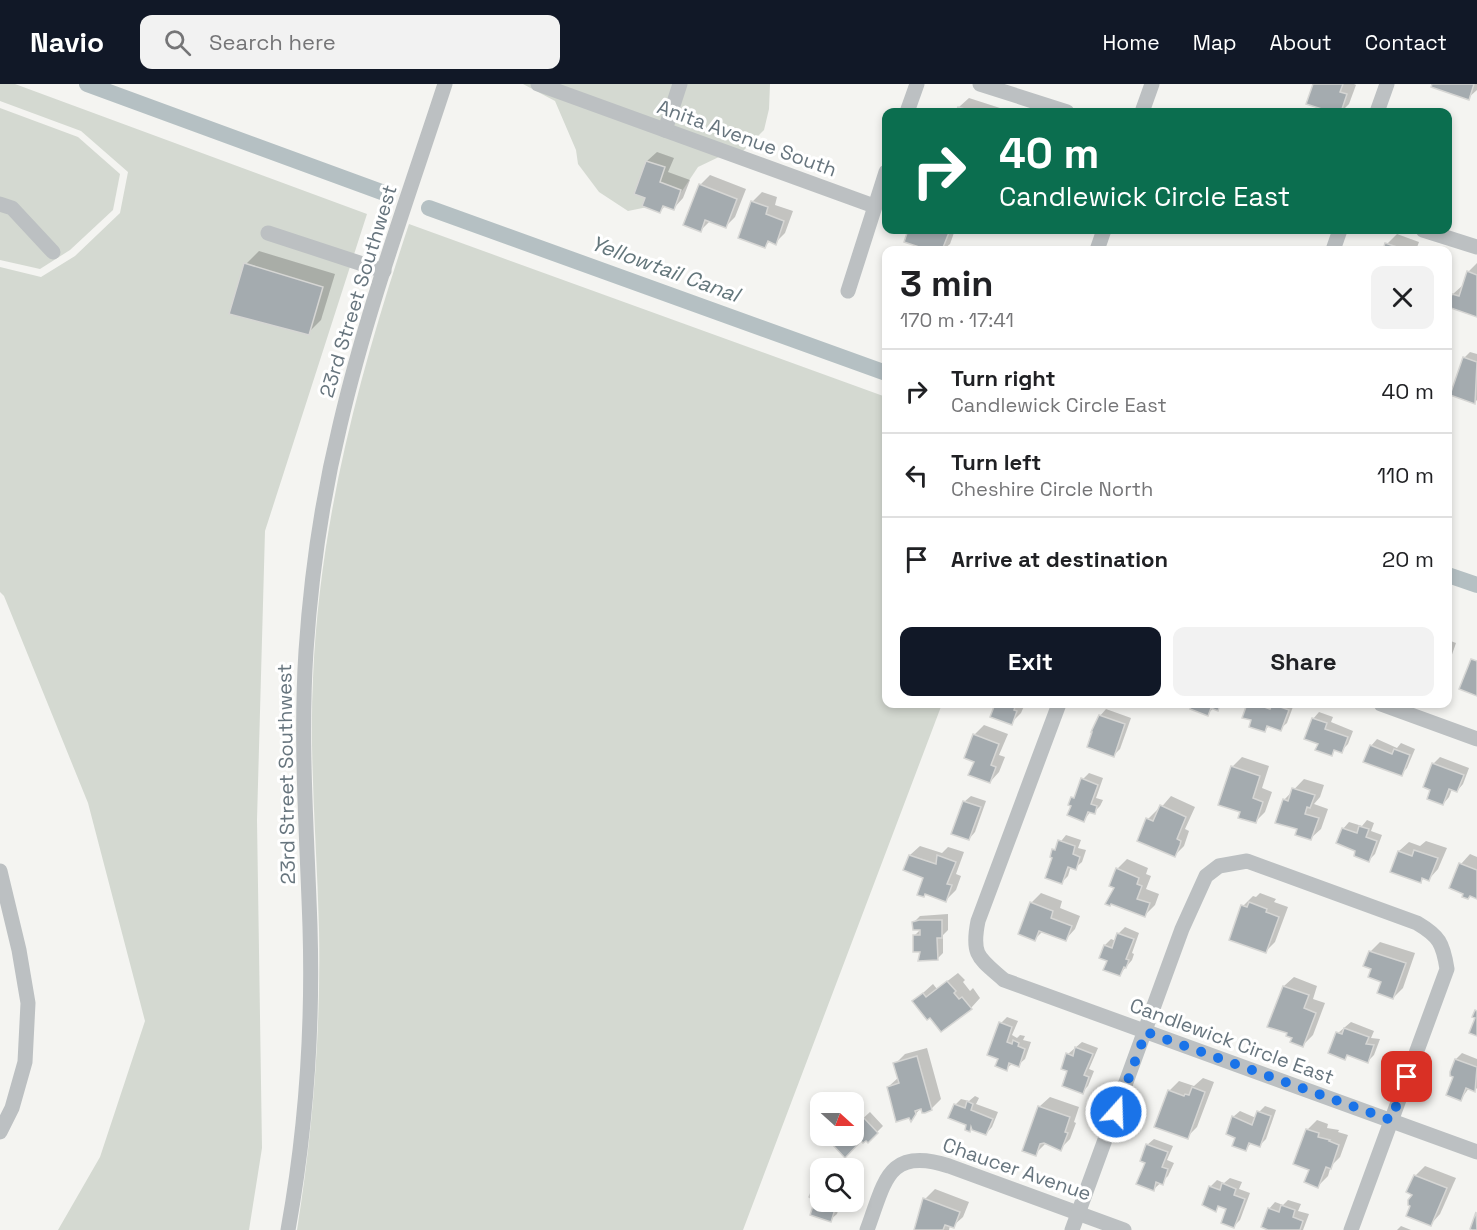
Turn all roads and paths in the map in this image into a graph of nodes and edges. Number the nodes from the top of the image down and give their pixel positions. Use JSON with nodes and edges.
{"nodes":[{"id":1,"x":445,"y":84,"type":"edge"},
{"id":2,"x":538,"y":84,"type":"edge"},
{"id":3,"x":680,"y":84,"type":"edge"},
{"id":4,"x":917,"y":84,"type":"edge"},
{"id":5,"x":980,"y":84,"type":"edge"},
{"id":6,"x":1152,"y":84,"type":"edge"},
{"id":7,"x":1387,"y":84,"type":"edge"},
{"id":8,"x":908,"y":108,"type":"edge"},
{"id":9,"x":1055,"y":108,"type":"edge"},
{"id":10,"x":1144,"y":108,"type":"edge"},
{"id":11,"x":1378,"y":108,"type":"edge"},
{"id":12,"x":665,"y":130,"type":"junction"},
{"id":13,"x":882,"y":183,"type":"edge"},
{"id":14,"x":0,"y":204,"type":"edge"},
{"id":15,"x":874,"y":206,"type":"junction"},
{"id":16,"x":268,"y":233,"type":"dead end"},
{"id":17,"x":1436,"y":234,"type":"edge"},
{"id":18,"x":1477,"y":247,"type":"edge"},
{"id":19,"x":53,"y":252,"type":"dead end"},
{"id":20,"x":384,"y":271,"type":"junction"},
{"id":21,"x":848,"y":291,"type":"dead end"},
{"id":22,"x":1058,"y":708,"type":"edge"},
{"id":23,"x":1392,"y":708,"type":"edge"},
{"id":24,"x":1477,"y":739,"type":"edge"},
{"id":25,"x":0,"y":871,"type":"edge"},
{"id":26,"x":1146,"y":1032,"type":"junction"},
{"id":27,"x":1391,"y":1120,"type":"junction"},
{"id":28,"x":0,"y":1132,"type":"edge"},
{"id":29,"x":1477,"y":1152,"type":"edge"},
{"id":30,"x":1079,"y":1213,"type":"junction"},
{"id":31,"x":288,"y":1230,"type":"edge"},
{"id":32,"x":867,"y":1230,"type":"edge"},
{"id":33,"x":1072,"y":1230,"type":"edge"},
{"id":34,"x":1125,"y":1230,"type":"edge"},
{"id":35,"x":1351,"y":1230,"type":"edge"}],
"edges":[{"from":1,"to":20,"type":"street","name":"23rd Street Southwest"},
{"from":2,"to":12,"type":"street","name":"Anita Avenue South"},
{"from":3,"to":12,"type":"street"},
{"from":4,"to":8,"type":"street"},
{"from":5,"to":9,"type":"street"},
{"from":6,"to":10,"type":"street"},
{"from":7,"to":11,"type":"street"},
{"from":12,"to":15,"type":"street","name":"Anita Avenue South"},
{"from":13,"to":15,"type":"street"},
{"from":14,"to":19,"type":"street"},
{"from":15,"to":21,"type":"street"},
{"from":16,"to":20,"type":"street"},
{"from":17,"to":18,"type":"street"},
{"from":20,"to":31,"type":"street","name":"23rd Street Southwest"},
{"from":22,"to":26,"type":"street","name":"Candlewick Circle East"},
{"from":23,"to":24,"type":"street"},
{"from":25,"to":28,"type":"street"},
{"from":26,"to":27,"type":"street","name":"Candlewick Circle East"},
{"from":26,"to":27,"type":"street"},
{"from":26,"to":30,"type":"street"},
{"from":27,"to":29,"type":"street","name":"Candlewick Circle East"},
{"from":27,"to":35,"type":"street"},
{"from":30,"to":32,"type":"street","name":"Chaucer Avenue"},
{"from":30,"to":33,"type":"street"},
{"from":30,"to":34,"type":"street","name":"Chaucer Avenue"}]}
